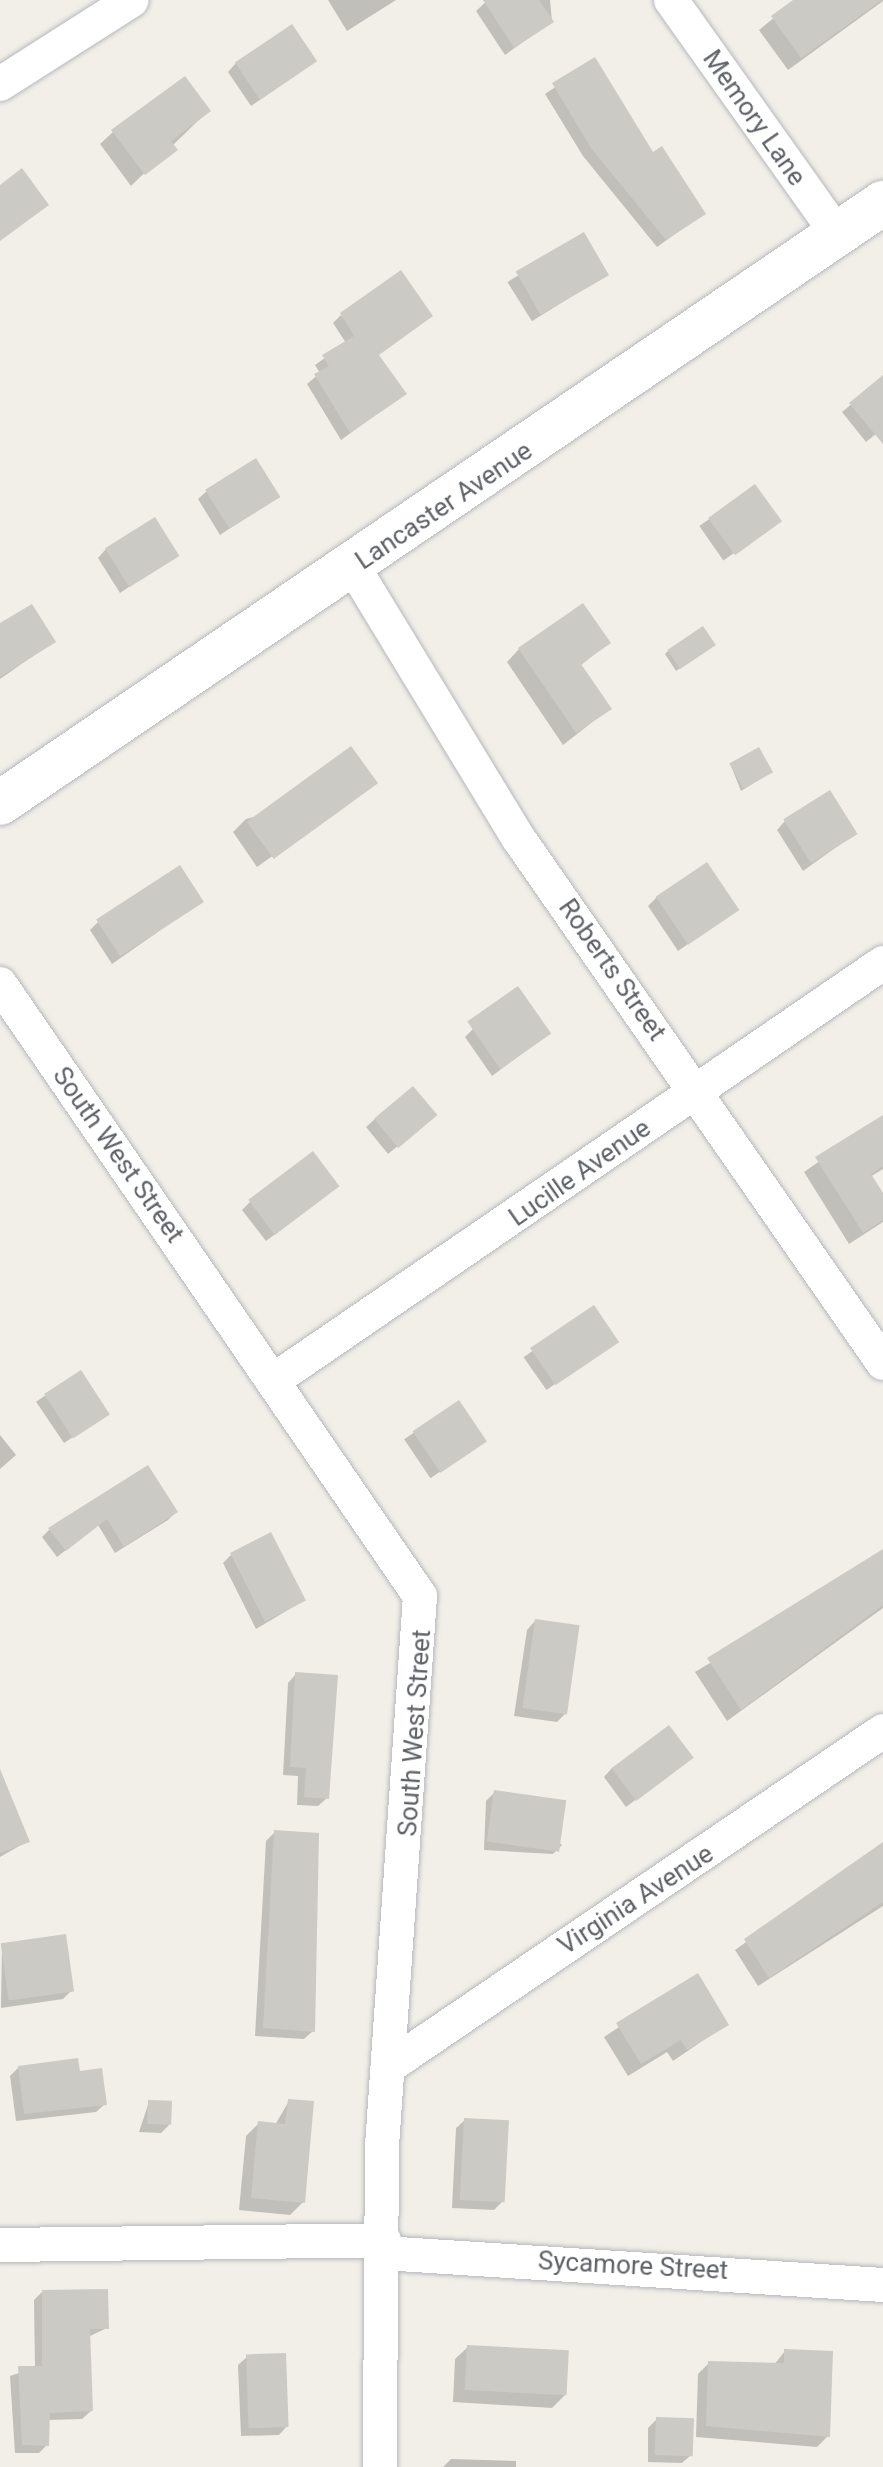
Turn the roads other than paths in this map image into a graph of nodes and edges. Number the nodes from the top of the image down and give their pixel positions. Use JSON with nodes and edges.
{"nodes":[{"id":1,"x":132,"y":0,"type":"edge"},
{"id":2,"x":671,"y":0,"type":"edge"},
{"id":3,"x":0,"y":84,"type":"edge"},
{"id":4,"x":882,"y":206,"type":"edge"},
{"id":5,"x":838,"y":235,"type":"junction"},
{"id":6,"x":354,"y":568,"type":"junction"},
{"id":7,"x":0,"y":803,"type":"edge"},
{"id":8,"x":883,"y":963,"type":"edge"},
{"id":9,"x":0,"y":984,"type":"edge"},
{"id":10,"x":698,"y":1091,"type":"junction"},
{"id":11,"x":883,"y":1363,"type":"edge"},
{"id":12,"x":274,"y":1380,"type":"junction"},
{"id":13,"x":883,"y":1731,"type":"edge"},
{"id":14,"x":388,"y":2067,"type":"junction"},
{"id":15,"x":0,"y":2245,"type":"edge"},
{"id":16,"x":384,"y":2246,"type":"junction"},
{"id":17,"x":883,"y":2285,"type":"edge"},
{"id":18,"x":380,"y":2467,"type":"edge"}],
"edges":[{"from":1,"to":3,"type":"street"},
{"from":2,"to":5,"type":"street","name":"Memory Lane"},
{"from":4,"to":5,"type":"main road","name":"Lancaster Avenue"},
{"from":5,"to":6,"type":"main road","name":"Lancaster Avenue"},
{"from":6,"to":7,"type":"main road","name":"Lancaster Avenue"},
{"from":6,"to":10,"type":"street","name":"Roberts Street"},
{"from":8,"to":10,"type":"street","name":"Lucille Avenue"},
{"from":9,"to":12,"type":"street","name":"South West Street"},
{"from":10,"to":11,"type":"street","name":"Roberts Street"},
{"from":10,"to":12,"type":"street","name":"Lucille Avenue"},
{"from":12,"to":14,"type":"street","name":"South West Street"},
{"from":13,"to":14,"type":"street","name":"Virginia Avenue"},
{"from":14,"to":16,"type":"street","name":"South West Street"},
{"from":15,"to":16,"type":"street","name":"Sycamore Street"},
{"from":16,"to":17,"type":"street","name":"Sycamore Street"},
{"from":16,"to":18,"type":"street","name":"South West Street"}]}
